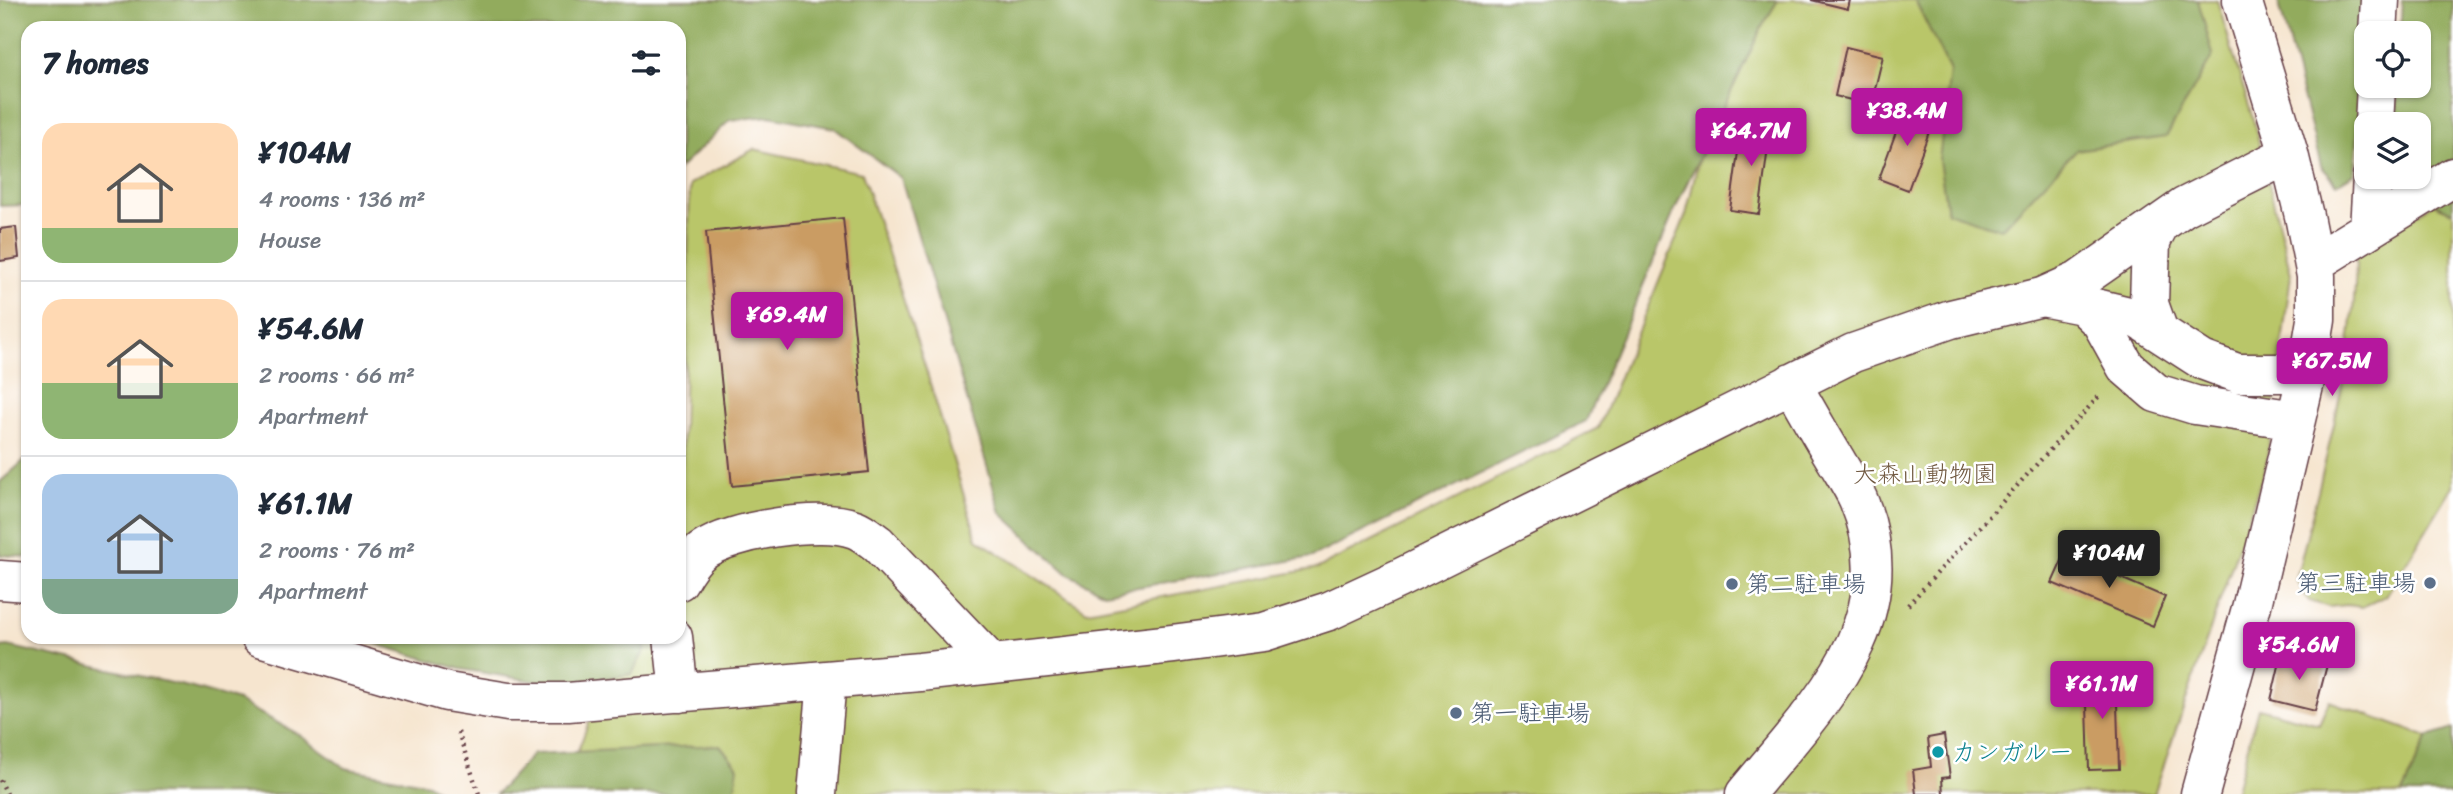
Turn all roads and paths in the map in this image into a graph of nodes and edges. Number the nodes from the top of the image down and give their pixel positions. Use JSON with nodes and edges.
{"nodes":[{"id":1,"x":2242,"y":0,"type":"edge"},
{"id":2,"x":2380,"y":0,"type":"edge"},
{"id":3,"x":2379,"y":21,"type":"edge"},
{"id":4,"x":2289,"y":154,"type":"junction"},
{"id":5,"x":2453,"y":177,"type":"edge"},
{"id":6,"x":2371,"y":189,"type":"edge"},
{"id":7,"x":2160,"y":224,"type":"junction"},
{"id":8,"x":2369,"y":229,"type":"junction"},
{"id":9,"x":2314,"y":263,"type":"junction"},
{"id":10,"x":2042,"y":297,"type":"junction"},
{"id":11,"x":2083,"y":305,"type":"junction"},
{"id":12,"x":2159,"y":332,"type":"junction"},
{"id":13,"x":2126,"y":367,"type":"junction"},
{"id":14,"x":2307,"y":373,"type":"junction"},
{"id":15,"x":1791,"y":383,"type":"junction"},
{"id":16,"x":2296,"y":419,"type":"junction"},
{"id":17,"x":686,"y":571,"type":"edge"},
{"id":18,"x":0,"y":580,"type":"edge"},
{"id":19,"x":21,"y":582,"type":"edge"},
{"id":20,"x":1904,"y":610,"type":"dead end"},
{"id":21,"x":284,"y":644,"type":"edge"},
{"id":22,"x":674,"y":644,"type":"edge"},
{"id":23,"x":992,"y":664,"type":"junction"},
{"id":24,"x":827,"y":680,"type":"junction"},
{"id":25,"x":447,"y":692,"type":"junction"},
{"id":26,"x":679,"y":693,"type":"junction"},
{"id":27,"x":0,"y":780,"type":"edge"},
{"id":28,"x":7,"y":794,"type":"edge"},
{"id":29,"x":479,"y":794,"type":"edge"},
{"id":30,"x":817,"y":794,"type":"edge"},
{"id":31,"x":1745,"y":794,"type":"edge"},
{"id":32,"x":2200,"y":794,"type":"edge"}],
"edges":[{"from":1,"to":4,"type":"street"},
{"from":2,"to":3,"type":"street"},
{"from":4,"to":7,"type":"street"},
{"from":4,"to":9,"type":"street"},
{"from":5,"to":8,"type":"street"},
{"from":6,"to":8,"type":"street"},
{"from":7,"to":10,"type":"street"},
{"from":7,"to":12,"type":"street"},
{"from":8,"to":9,"type":"street"},
{"from":9,"to":14,"type":"street"},
{"from":10,"to":11,"type":"street"},
{"from":10,"to":15,"type":"street"},
{"from":11,"to":12,"type":"street"},
{"from":11,"to":13,"type":"street"},
{"from":12,"to":14,"type":"street"},
{"from":13,"to":16,"type":"street"},
{"from":13,"to":20,"type":"path"},
{"from":14,"to":16,"type":"street"},
{"from":15,"to":23,"type":"street"},
{"from":15,"to":31,"type":"street"},
{"from":16,"to":32,"type":"street"},
{"from":17,"to":23,"type":"street"},
{"from":18,"to":19,"type":"street"},
{"from":21,"to":25,"type":"street"},
{"from":22,"to":26,"type":"street"},
{"from":23,"to":24,"type":"street"},
{"from":24,"to":26,"type":"street"},
{"from":24,"to":30,"type":"street"},
{"from":25,"to":26,"type":"street"},
{"from":25,"to":29,"type":"path"},
{"from":27,"to":28,"type":"path"}]}
